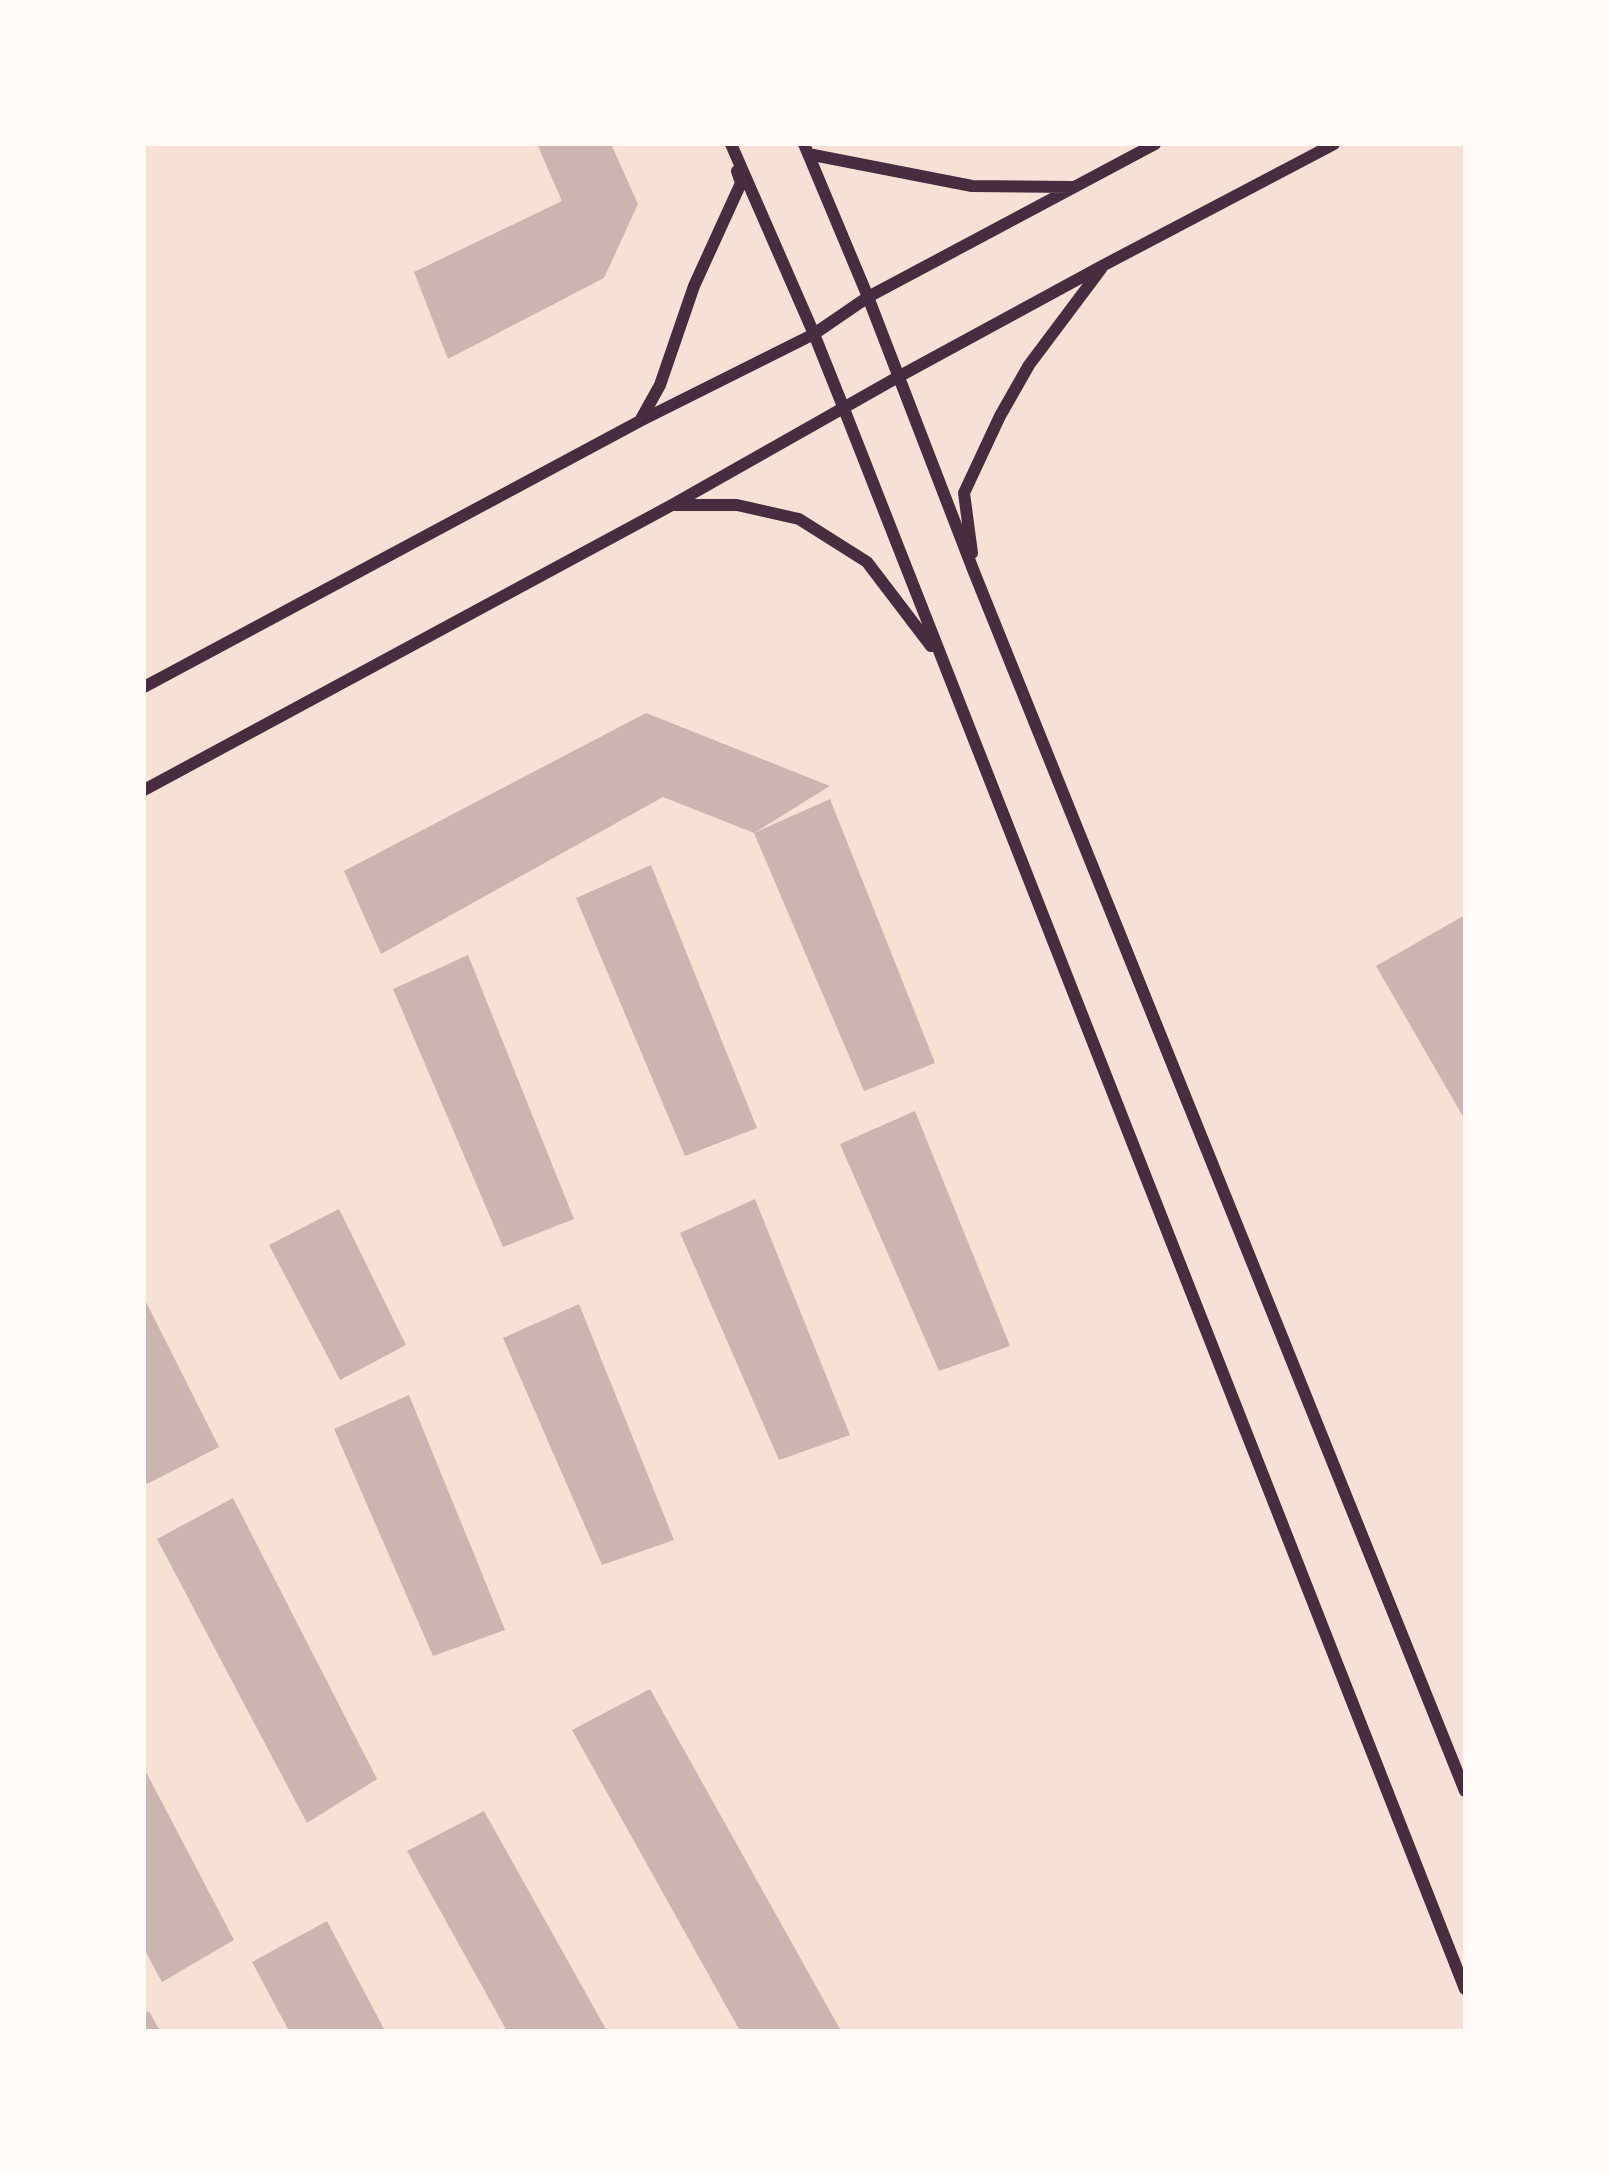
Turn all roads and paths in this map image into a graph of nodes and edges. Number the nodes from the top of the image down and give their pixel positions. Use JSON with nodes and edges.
{"nodes":[{"id":1,"x":730,"y":144,"type":"edge"},
{"id":2,"x":1155,"y":144,"type":"edge"},
{"id":3,"x":1334,"y":144,"type":"edge"},
{"id":4,"x":806,"y":149,"type":"edge"},
{"id":5,"x":1075,"y":187,"type":"junction"},
{"id":6,"x":1104,"y":265,"type":"junction"},
{"id":7,"x":868,"y":297,"type":"junction"},
{"id":8,"x":814,"y":334,"type":"junction"},
{"id":9,"x":898,"y":377,"type":"junction"},
{"id":10,"x":844,"y":409,"type":"junction"},
{"id":11,"x":640,"y":421,"type":"junction"},
{"id":12,"x":672,"y":505,"type":"junction"},
{"id":13,"x":974,"y":572,"type":"junction"},
{"id":14,"x":940,"y":658,"type":"junction"},
{"id":15,"x":144,"y":687,"type":"edge"},
{"id":16,"x":144,"y":790,"type":"edge"},
{"id":17,"x":1465,"y":1791,"type":"edge"},
{"id":18,"x":1465,"y":1989,"type":"edge"}],
"edges":[{"from":1,"to":8,"type":"main road"},
{"from":1,"to":11,"type":"main road"},
{"from":2,"to":5,"type":"main road"},
{"from":3,"to":6,"type":"main road"},
{"from":4,"to":5,"type":"main road"},
{"from":4,"to":7,"type":"main road"},
{"from":5,"to":7,"type":"main road"},
{"from":6,"to":9,"type":"main road"},
{"from":6,"to":13,"type":"main road"},
{"from":7,"to":8,"type":"main road"},
{"from":7,"to":9,"type":"main road"},
{"from":8,"to":10,"type":"main road"},
{"from":8,"to":11,"type":"main road"},
{"from":9,"to":10,"type":"main road"},
{"from":9,"to":13,"type":"main road"},
{"from":10,"to":12,"type":"main road"},
{"from":10,"to":14,"type":"main road"},
{"from":11,"to":15,"type":"main road"},
{"from":12,"to":14,"type":"main road"},
{"from":12,"to":16,"type":"main road"},
{"from":13,"to":17,"type":"main road"},
{"from":14,"to":18,"type":"main road"}]}
